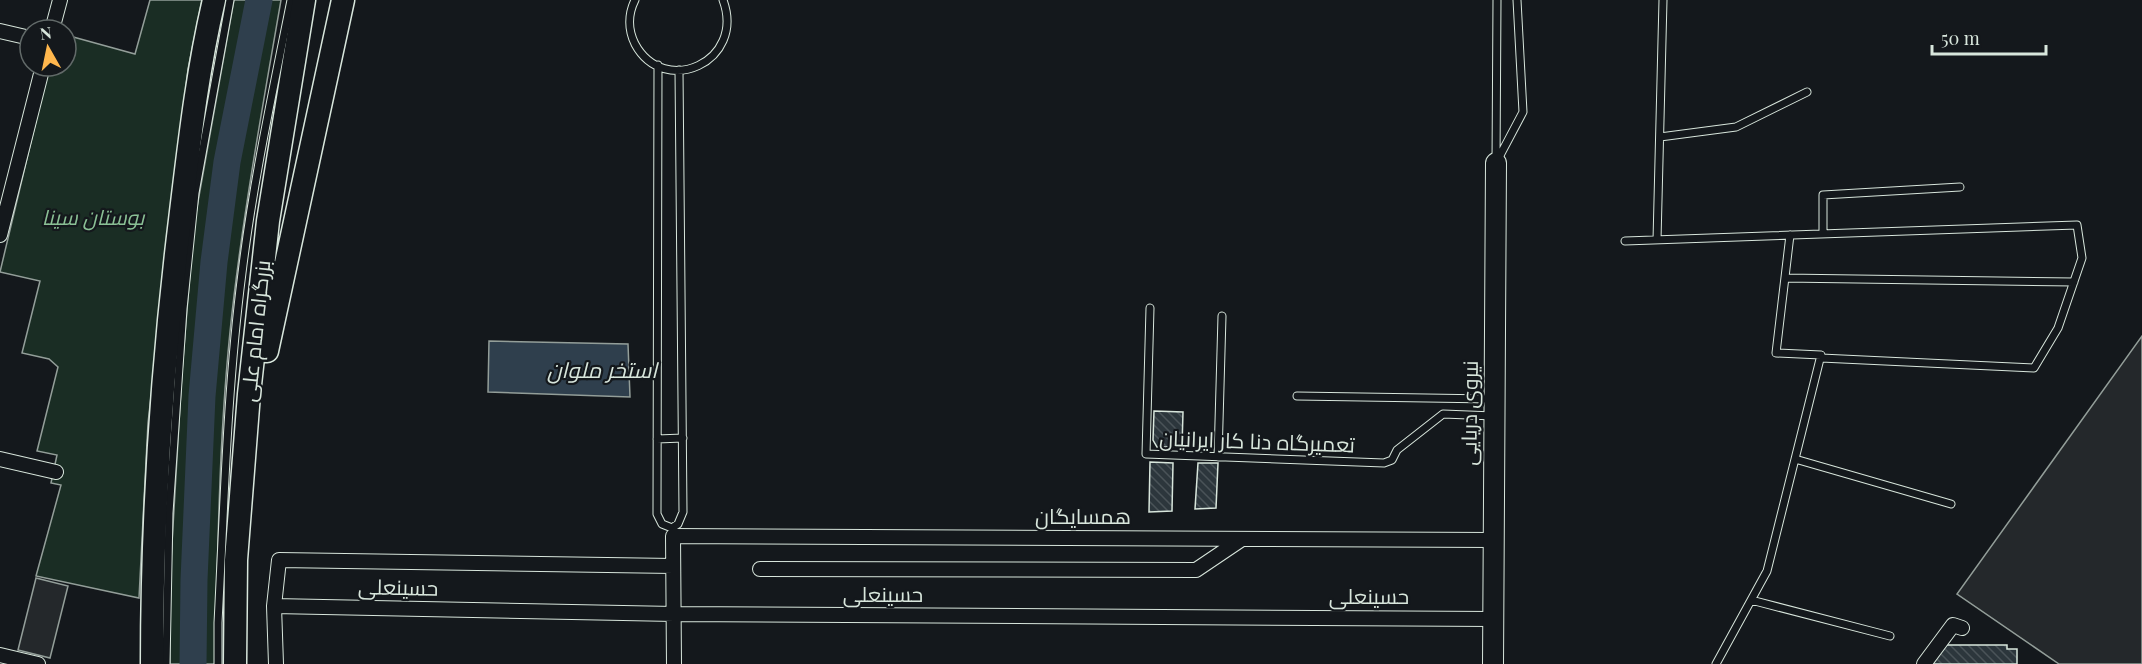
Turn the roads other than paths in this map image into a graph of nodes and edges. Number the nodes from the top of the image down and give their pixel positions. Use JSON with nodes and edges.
{"nodes":[{"id":1,"x":60,"y":0,"type":"edge"},
{"id":2,"x":214,"y":0,"type":"edge"},
{"id":3,"x":230,"y":0,"type":"edge"},
{"id":4,"x":291,"y":0,"type":"edge"},
{"id":5,"x":304,"y":0,"type":"edge"},
{"id":6,"x":343,"y":0,"type":"edge"},
{"id":7,"x":634,"y":0,"type":"edge"},
{"id":8,"x":723,"y":0,"type":"edge"},
{"id":9,"x":1497,"y":0,"type":"edge"},
{"id":10,"x":1517,"y":0,"type":"edge"},
{"id":11,"x":1663,"y":0,"type":"edge"},
{"id":12,"x":55,"y":18,"type":"edge"},
{"id":13,"x":0,"y":31,"type":"edge"},
{"id":14,"x":18,"y":35,"type":"edge"},
{"id":15,"x":658,"y":65,"type":"junction"},
{"id":16,"x":679,"y":70,"type":"junction"},
{"id":17,"x":40,"y":78,"type":"edge"},
{"id":18,"x":1807,"y":92,"type":"dead end"},
{"id":19,"x":1659,"y":137,"type":"junction"},
{"id":20,"x":1496,"y":163,"type":"junction"},
{"id":21,"x":1960,"y":187,"type":"dead end"},
{"id":22,"x":1823,"y":234,"type":"junction"},
{"id":23,"x":0,"y":235,"type":"edge"},
{"id":24,"x":1790,"y":235,"type":"junction"},
{"id":25,"x":1656,"y":240,"type":"junction"},
{"id":26,"x":1625,"y":241,"type":"dead end"},
{"id":27,"x":1785,"y":278,"type":"junction"},
{"id":28,"x":2074,"y":282,"type":"junction"},
{"id":29,"x":1150,"y":308,"type":"dead end"},
{"id":30,"x":1222,"y":316,"type":"dead end"},
{"id":31,"x":1821,"y":358,"type":"junction"},
{"id":32,"x":1297,"y":396,"type":"dead end"},
{"id":33,"x":1494,"y":408,"type":"junction"},
{"id":34,"x":683,"y":438,"type":"junction"},
{"id":35,"x":657,"y":439,"type":"junction"},
{"id":36,"x":1218,"y":457,"type":"junction"},
{"id":37,"x":0,"y":459,"type":"edge"},
{"id":38,"x":1795,"y":459,"type":"junction"},
{"id":39,"x":56,"y":472,"type":"dead end"},
{"id":40,"x":241,"y":494,"type":"junction"},
{"id":41,"x":1951,"y":504,"type":"dead end"},
{"id":42,"x":673,"y":532,"type":"junction"},
{"id":43,"x":1242,"y":539,"type":"junction"},
{"id":44,"x":1493,"y":540,"type":"junction"},
{"id":45,"x":674,"y":566,"type":"junction"},
{"id":46,"x":760,"y":569,"type":"dead end"},
{"id":47,"x":1751,"y":600,"type":"junction"},
{"id":48,"x":274,"y":606,"type":"junction"},
{"id":49,"x":674,"y":614,"type":"junction"},
{"id":50,"x":1493,"y":619,"type":"junction"},
{"id":51,"x":1962,"y":628,"type":"dead end"},
{"id":52,"x":1890,"y":636,"type":"dead end"},
{"id":53,"x":0,"y":655,"type":"edge"},
{"id":54,"x":38,"y":664,"type":"edge"},
{"id":55,"x":152,"y":664,"type":"edge"},
{"id":56,"x":166,"y":664,"type":"edge"},
{"id":57,"x":218,"y":664,"type":"edge"},
{"id":58,"x":235,"y":664,"type":"edge"},
{"id":59,"x":276,"y":664,"type":"edge"},
{"id":60,"x":674,"y":664,"type":"edge"},
{"id":61,"x":1493,"y":664,"type":"edge"},
{"id":62,"x":1716,"y":664,"type":"edge"},
{"id":63,"x":1924,"y":664,"type":"edge"}],
"edges":[{"from":1,"to":12,"type":"street"},
{"from":2,"to":55,"type":"highway"},
{"from":3,"to":56,"type":"lane"},
{"from":4,"to":57,"type":"lane"},
{"from":5,"to":40,"type":"highway","name":"بزرگراه امام علی"},
{"from":6,"to":40,"type":"highway"},
{"from":7,"to":15,"type":"lane"},
{"from":8,"to":16,"type":"lane"},
{"from":9,"to":20,"type":"lane","name":"نیروی دریایی"},
{"from":10,"to":20,"type":"lane","name":"نیروی دریایی"},
{"from":11,"to":19,"type":"lane"},
{"from":13,"to":14,"type":"street"},
{"from":15,"to":16,"type":"lane"},
{"from":15,"to":35,"type":"lane"},
{"from":16,"to":34,"type":"lane"},
{"from":17,"to":23,"type":"street"},
{"from":18,"to":19,"type":"lane"},
{"from":19,"to":25,"type":"lane"},
{"from":20,"to":33,"type":"main road","name":"نیروی دریایی"},
{"from":21,"to":22,"type":"lane"},
{"from":22,"to":24,"type":"lane"},
{"from":22,"to":28,"type":"lane"},
{"from":24,"to":25,"type":"lane"},
{"from":24,"to":27,"type":"lane"},
{"from":25,"to":26,"type":"lane"},
{"from":27,"to":28,"type":"lane"},
{"from":27,"to":31,"type":"lane"},
{"from":28,"to":31,"type":"lane"},
{"from":29,"to":36,"type":"lane","name":"تعمیرگاه دنا کار ایرانیان"},
{"from":30,"to":36,"type":"lane"},
{"from":31,"to":38,"type":"lane"},
{"from":32,"to":33,"type":"lane"},
{"from":33,"to":36,"type":"lane","name":"تعمیرگاه دنا کار ایرانیان"},
{"from":33,"to":44,"type":"main road","name":"نیروی دریایی"},
{"from":34,"to":35,"type":"lane"},
{"from":34,"to":42,"type":"lane"},
{"from":35,"to":42,"type":"lane"},
{"from":37,"to":39,"type":"street"},
{"from":38,"to":41,"type":"lane"},
{"from":38,"to":47,"type":"lane"},
{"from":40,"to":58,"type":"highway","name":"بزرگراه امام علی"},
{"from":42,"to":43,"type":"street","name":"همسایگان"},
{"from":42,"to":45,"type":"street"},
{"from":43,"to":44,"type":"street","name":"همسایگان"},
{"from":43,"to":46,"type":"street"},
{"from":44,"to":50,"type":"main road","name":"نیروی دریایی"},
{"from":45,"to":48,"type":"street"},
{"from":45,"to":49,"type":"street"},
{"from":47,"to":52,"type":"lane"},
{"from":47,"to":62,"type":"lane"},
{"from":48,"to":49,"type":"street","name":"حسینعلی"},
{"from":48,"to":59,"type":"street"},
{"from":49,"to":50,"type":"street","name":"حسینعلی"},
{"from":49,"to":60,"type":"street"},
{"from":50,"to":61,"type":"main road","name":"نیروی دریایی"},
{"from":51,"to":63,"type":"street"},
{"from":53,"to":54,"type":"street"}]}
